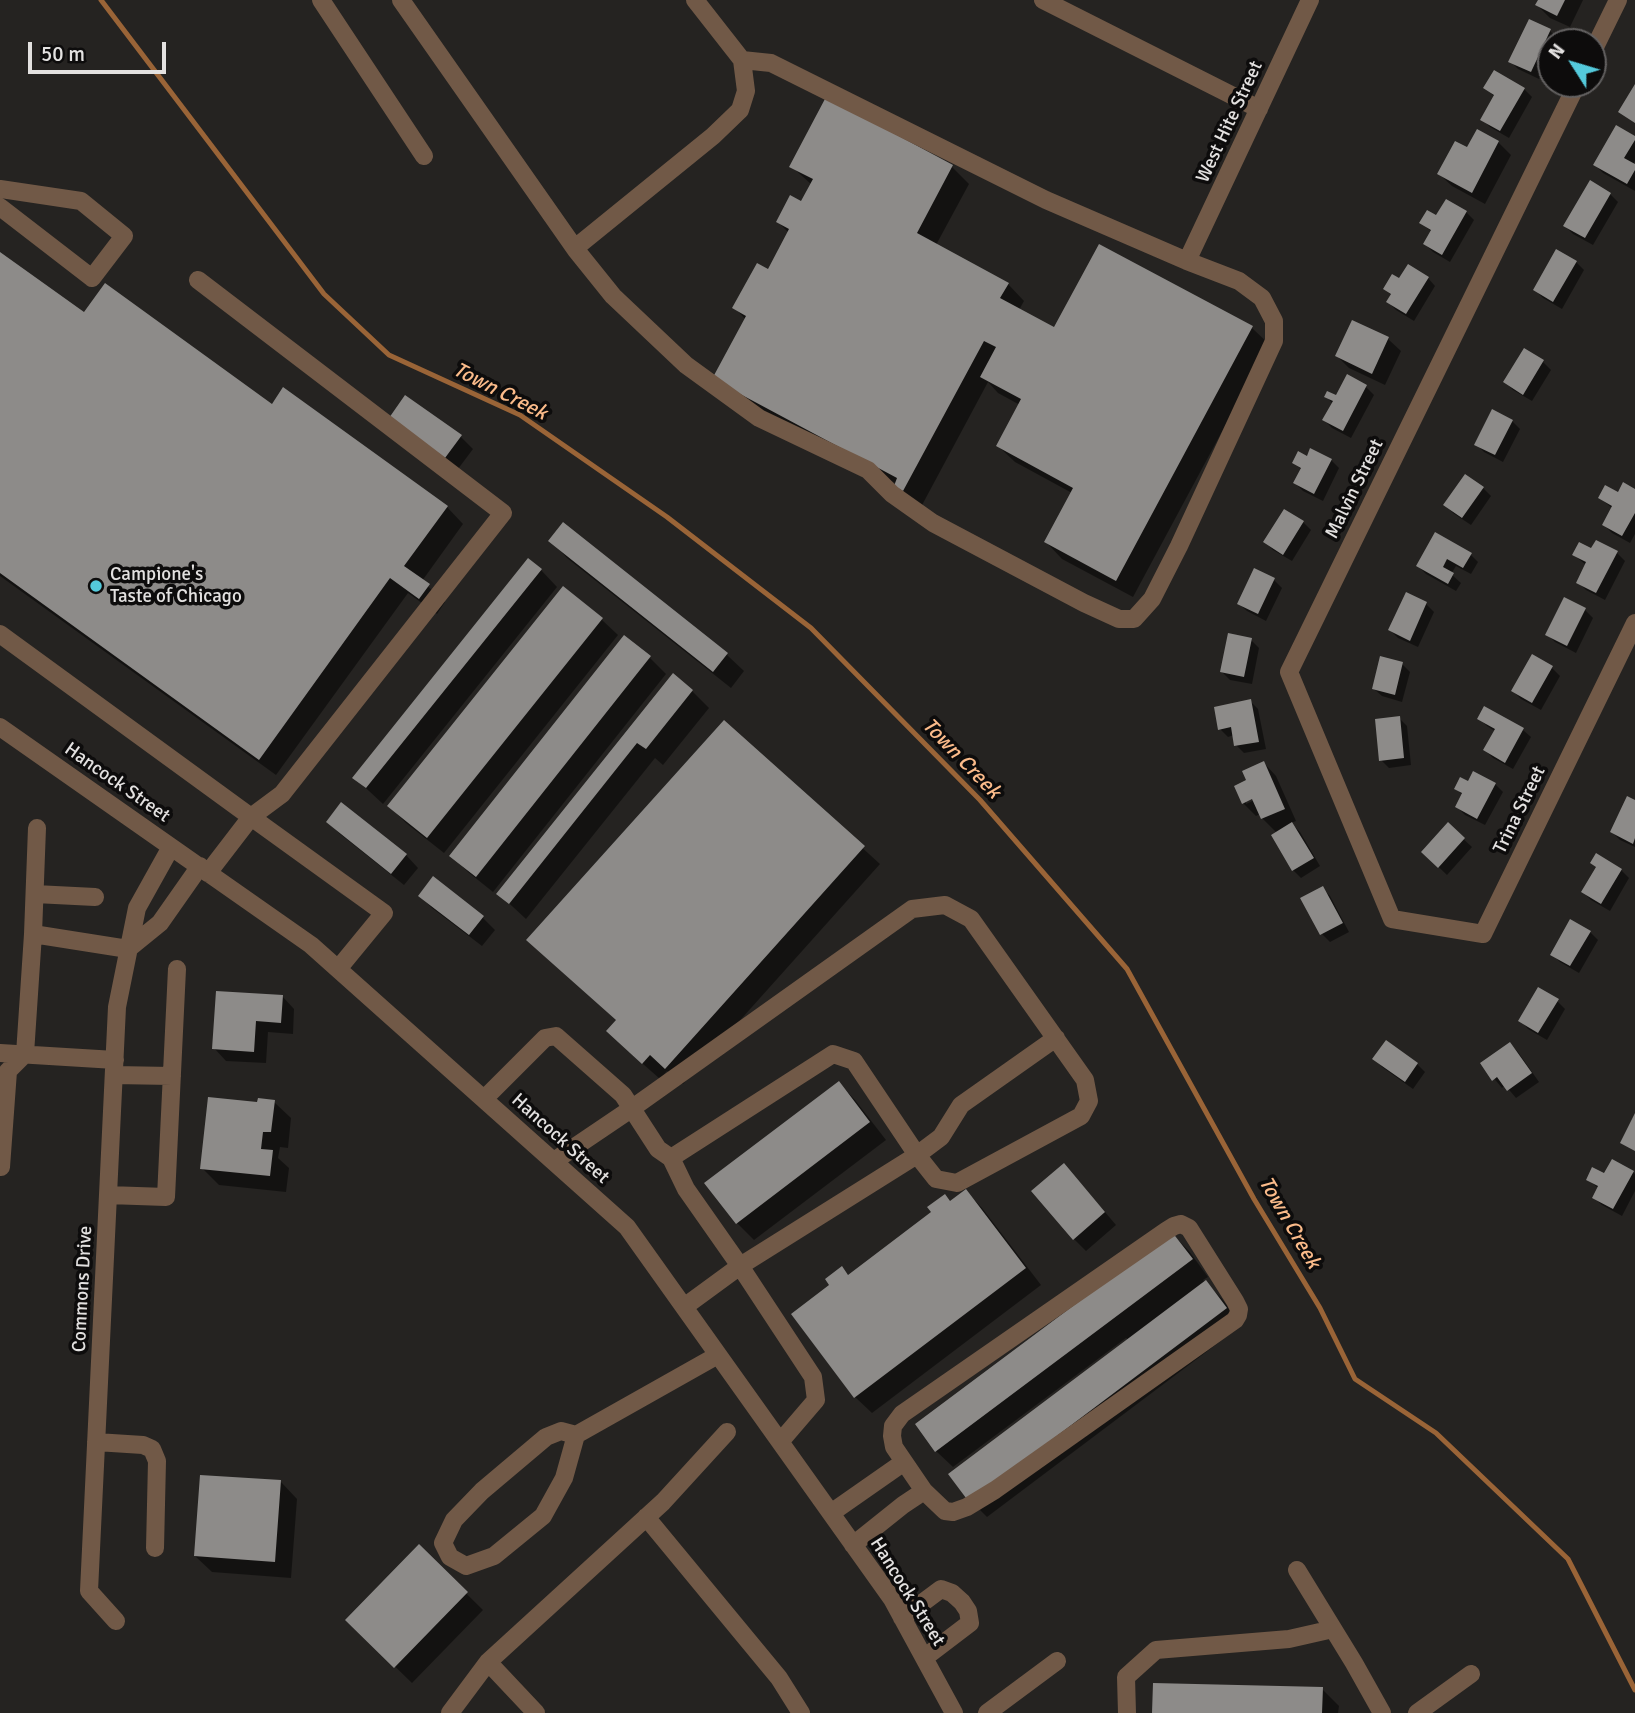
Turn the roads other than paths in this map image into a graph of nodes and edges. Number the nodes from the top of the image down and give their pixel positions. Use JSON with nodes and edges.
{"nodes":[{"id":1,"x":321,"y":0,"type":"edge"},
{"id":2,"x":401,"y":0,"type":"edge"},
{"id":3,"x":695,"y":0,"type":"edge"},
{"id":4,"x":1043,"y":0,"type":"edge"},
{"id":5,"x":1310,"y":0,"type":"edge"},
{"id":6,"x":1618,"y":0,"type":"edge"},
{"id":7,"x":1604,"y":28,"type":"edge"},
{"id":8,"x":742,"y":60,"type":"junction"},
{"id":9,"x":1570,"y":98,"type":"edge"},
{"id":10,"x":1259,"y":108,"type":"junction"},
{"id":11,"x":424,"y":156,"type":"dead end"},
{"id":12,"x":0,"y":189,"type":"edge"},
{"id":13,"x":0,"y":207,"type":"edge"},
{"id":14,"x":575,"y":248,"type":"junction"},
{"id":15,"x":1187,"y":261,"type":"junction"},
{"id":16,"x":198,"y":280,"type":"dead end"},
{"id":17,"x":1635,"y":623,"type":"edge"},
{"id":18,"x":0,"y":634,"type":"edge"},
{"id":19,"x":0,"y":727,"type":"edge"},
{"id":20,"x":251,"y":817,"type":"junction"},
{"id":21,"x":37,"y":828,"type":"dead end"},
{"id":22,"x":171,"y":847,"type":"junction"},
{"id":23,"x":204,"y":870,"type":"junction"},
{"id":24,"x":36,"y":894,"type":"junction"},
{"id":25,"x":95,"y":897,"type":"dead end"},
{"id":26,"x":1392,"y":919,"type":"joint"},
{"id":27,"x":33,"y":934,"type":"junction"},
{"id":28,"x":128,"y":949,"type":"junction"},
{"id":29,"x":177,"y":969,"type":"dead end"},
{"id":30,"x":338,"y":969,"type":"junction"},
{"id":31,"x":1056,"y":1038,"type":"junction"},
{"id":32,"x":0,"y":1053,"type":"edge"},
{"id":33,"x":25,"y":1054,"type":"junction"},
{"id":34,"x":114,"y":1068,"type":"junction"},
{"id":35,"x":172,"y":1076,"type":"junction"},
{"id":36,"x":484,"y":1099,"type":"junction"},
{"id":37,"x":631,"y":1109,"type":"junction"},
{"id":38,"x":917,"y":1155,"type":"junction"},
{"id":39,"x":671,"y":1158,"type":"junction"},
{"id":40,"x":554,"y":1161,"type":"junction"},
{"id":41,"x":1,"y":1167,"type":"edge"},
{"id":42,"x":108,"y":1195,"type":"junction"},
{"id":43,"x":740,"y":1266,"type":"junction"},
{"id":44,"x":684,"y":1307,"type":"junction"},
{"id":45,"x":719,"y":1355,"type":"junction"},
{"id":46,"x":727,"y":1432,"type":"dead end"},
{"id":47,"x":576,"y":1435,"type":"junction"},
{"id":48,"x":96,"y":1442,"type":"junction"},
{"id":49,"x":780,"y":1442,"type":"junction"},
{"id":50,"x":904,"y":1462,"type":"junction"},
{"id":51,"x":923,"y":1491,"type":"junction"},
{"id":52,"x":831,"y":1513,"type":"junction"},
{"id":53,"x":646,"y":1517,"type":"junction"},
{"id":54,"x":853,"y":1545,"type":"junction"},
{"id":55,"x":155,"y":1548,"type":"dead end"},
{"id":56,"x":1297,"y":1570,"type":"dead end"},
{"id":57,"x":902,"y":1618,"type":"junction"},
{"id":58,"x":116,"y":1621,"type":"dead end"},
{"id":59,"x":1333,"y":1629,"type":"junction"},
{"id":60,"x":924,"y":1658,"type":"junction"},
{"id":61,"x":1057,"y":1661,"type":"dead end"},
{"id":62,"x":488,"y":1662,"type":"junction"},
{"id":63,"x":1471,"y":1674,"type":"dead end"},
{"id":64,"x":450,"y":1713,"type":"edge"},
{"id":65,"x":536,"y":1713,"type":"edge"},
{"id":66,"x":801,"y":1713,"type":"edge"},
{"id":67,"x":954,"y":1713,"type":"edge"},
{"id":68,"x":987,"y":1713,"type":"edge"},
{"id":69,"x":1127,"y":1713,"type":"edge"},
{"id":70,"x":1382,"y":1713,"type":"edge"},
{"id":71,"x":1416,"y":1713,"type":"edge"}],
"edges":[{"from":1,"to":11,"type":"street"},
{"from":2,"to":14,"type":"street"},
{"from":3,"to":8,"type":"street"},
{"from":4,"to":10,"type":"street"},
{"from":5,"to":10,"type":"street","name":"West Hite Street"},
{"from":6,"to":7,"type":"street"},
{"from":8,"to":14,"type":"street"},
{"from":8,"to":15,"type":"street"},
{"from":9,"to":26,"type":"street","name":"Malvin Street"},
{"from":10,"to":15,"type":"street","name":"West Hite Street"},
{"from":12,"to":13,"type":"street"},
{"from":14,"to":15,"type":"street"},
{"from":16,"to":20,"type":"street"},
{"from":17,"to":26,"type":"street","name":"Trina Street"},
{"from":18,"to":20,"type":"street"},
{"from":19,"to":22,"type":"street","name":"Hancock Street"},
{"from":20,"to":23,"type":"street"},
{"from":20,"to":30,"type":"street"},
{"from":21,"to":24,"type":"street"},
{"from":22,"to":23,"type":"street","name":"Hancock Street"},
{"from":22,"to":28,"type":"street","name":"Commons Drive"},
{"from":23,"to":28,"type":"street"},
{"from":23,"to":30,"type":"street","name":"Hancock Street"},
{"from":24,"to":25,"type":"street"},
{"from":24,"to":27,"type":"street"},
{"from":27,"to":28,"type":"street"},
{"from":27,"to":33,"type":"street"},
{"from":28,"to":34,"type":"street","name":"Commons Drive"},
{"from":29,"to":35,"type":"street"},
{"from":30,"to":36,"type":"street","name":"Hancock Street"},
{"from":31,"to":37,"type":"street"},
{"from":31,"to":38,"type":"street"},
{"from":31,"to":38,"type":"street"},
{"from":32,"to":33,"type":"street"},
{"from":33,"to":34,"type":"street"},
{"from":33,"to":41,"type":"street"},
{"from":34,"to":35,"type":"street"},
{"from":34,"to":42,"type":"street","name":"Commons Drive"},
{"from":35,"to":42,"type":"street"},
{"from":36,"to":37,"type":"street"},
{"from":36,"to":40,"type":"street","name":"Hancock Street"},
{"from":37,"to":39,"type":"street"},
{"from":37,"to":40,"type":"street"},
{"from":38,"to":39,"type":"street"},
{"from":38,"to":43,"type":"street"},
{"from":39,"to":43,"type":"street"},
{"from":40,"to":44,"type":"street","name":"Hancock Street"},
{"from":42,"to":48,"type":"street","name":"Commons Drive"},
{"from":43,"to":44,"type":"street"},
{"from":43,"to":49,"type":"street"},
{"from":44,"to":45,"type":"street","name":"Hancock Street"},
{"from":45,"to":47,"type":"street"},
{"from":45,"to":49,"type":"street","name":"Hancock Street"},
{"from":46,"to":53,"type":"street"},
{"from":47,"to":47,"type":"street"},
{"from":48,"to":55,"type":"street"},
{"from":48,"to":58,"type":"street","name":"Commons Drive"},
{"from":49,"to":52,"type":"street","name":"Hancock Street"},
{"from":50,"to":51,"type":"street"},
{"from":50,"to":51,"type":"street"},
{"from":50,"to":52,"type":"street"},
{"from":51,"to":54,"type":"street"},
{"from":52,"to":54,"type":"street","name":"Hancock Street"},
{"from":53,"to":62,"type":"street"},
{"from":53,"to":66,"type":"street"},
{"from":54,"to":57,"type":"street","name":"Hancock Street"},
{"from":56,"to":59,"type":"street"},
{"from":57,"to":60,"type":"street","name":"Hancock Street"},
{"from":57,"to":60,"type":"street"},
{"from":59,"to":69,"type":"street"},
{"from":59,"to":70,"type":"street"},
{"from":60,"to":67,"type":"street","name":"Hancock Street"},
{"from":61,"to":68,"type":"street"},
{"from":62,"to":64,"type":"street"},
{"from":62,"to":65,"type":"street"},
{"from":63,"to":71,"type":"street"}]}
